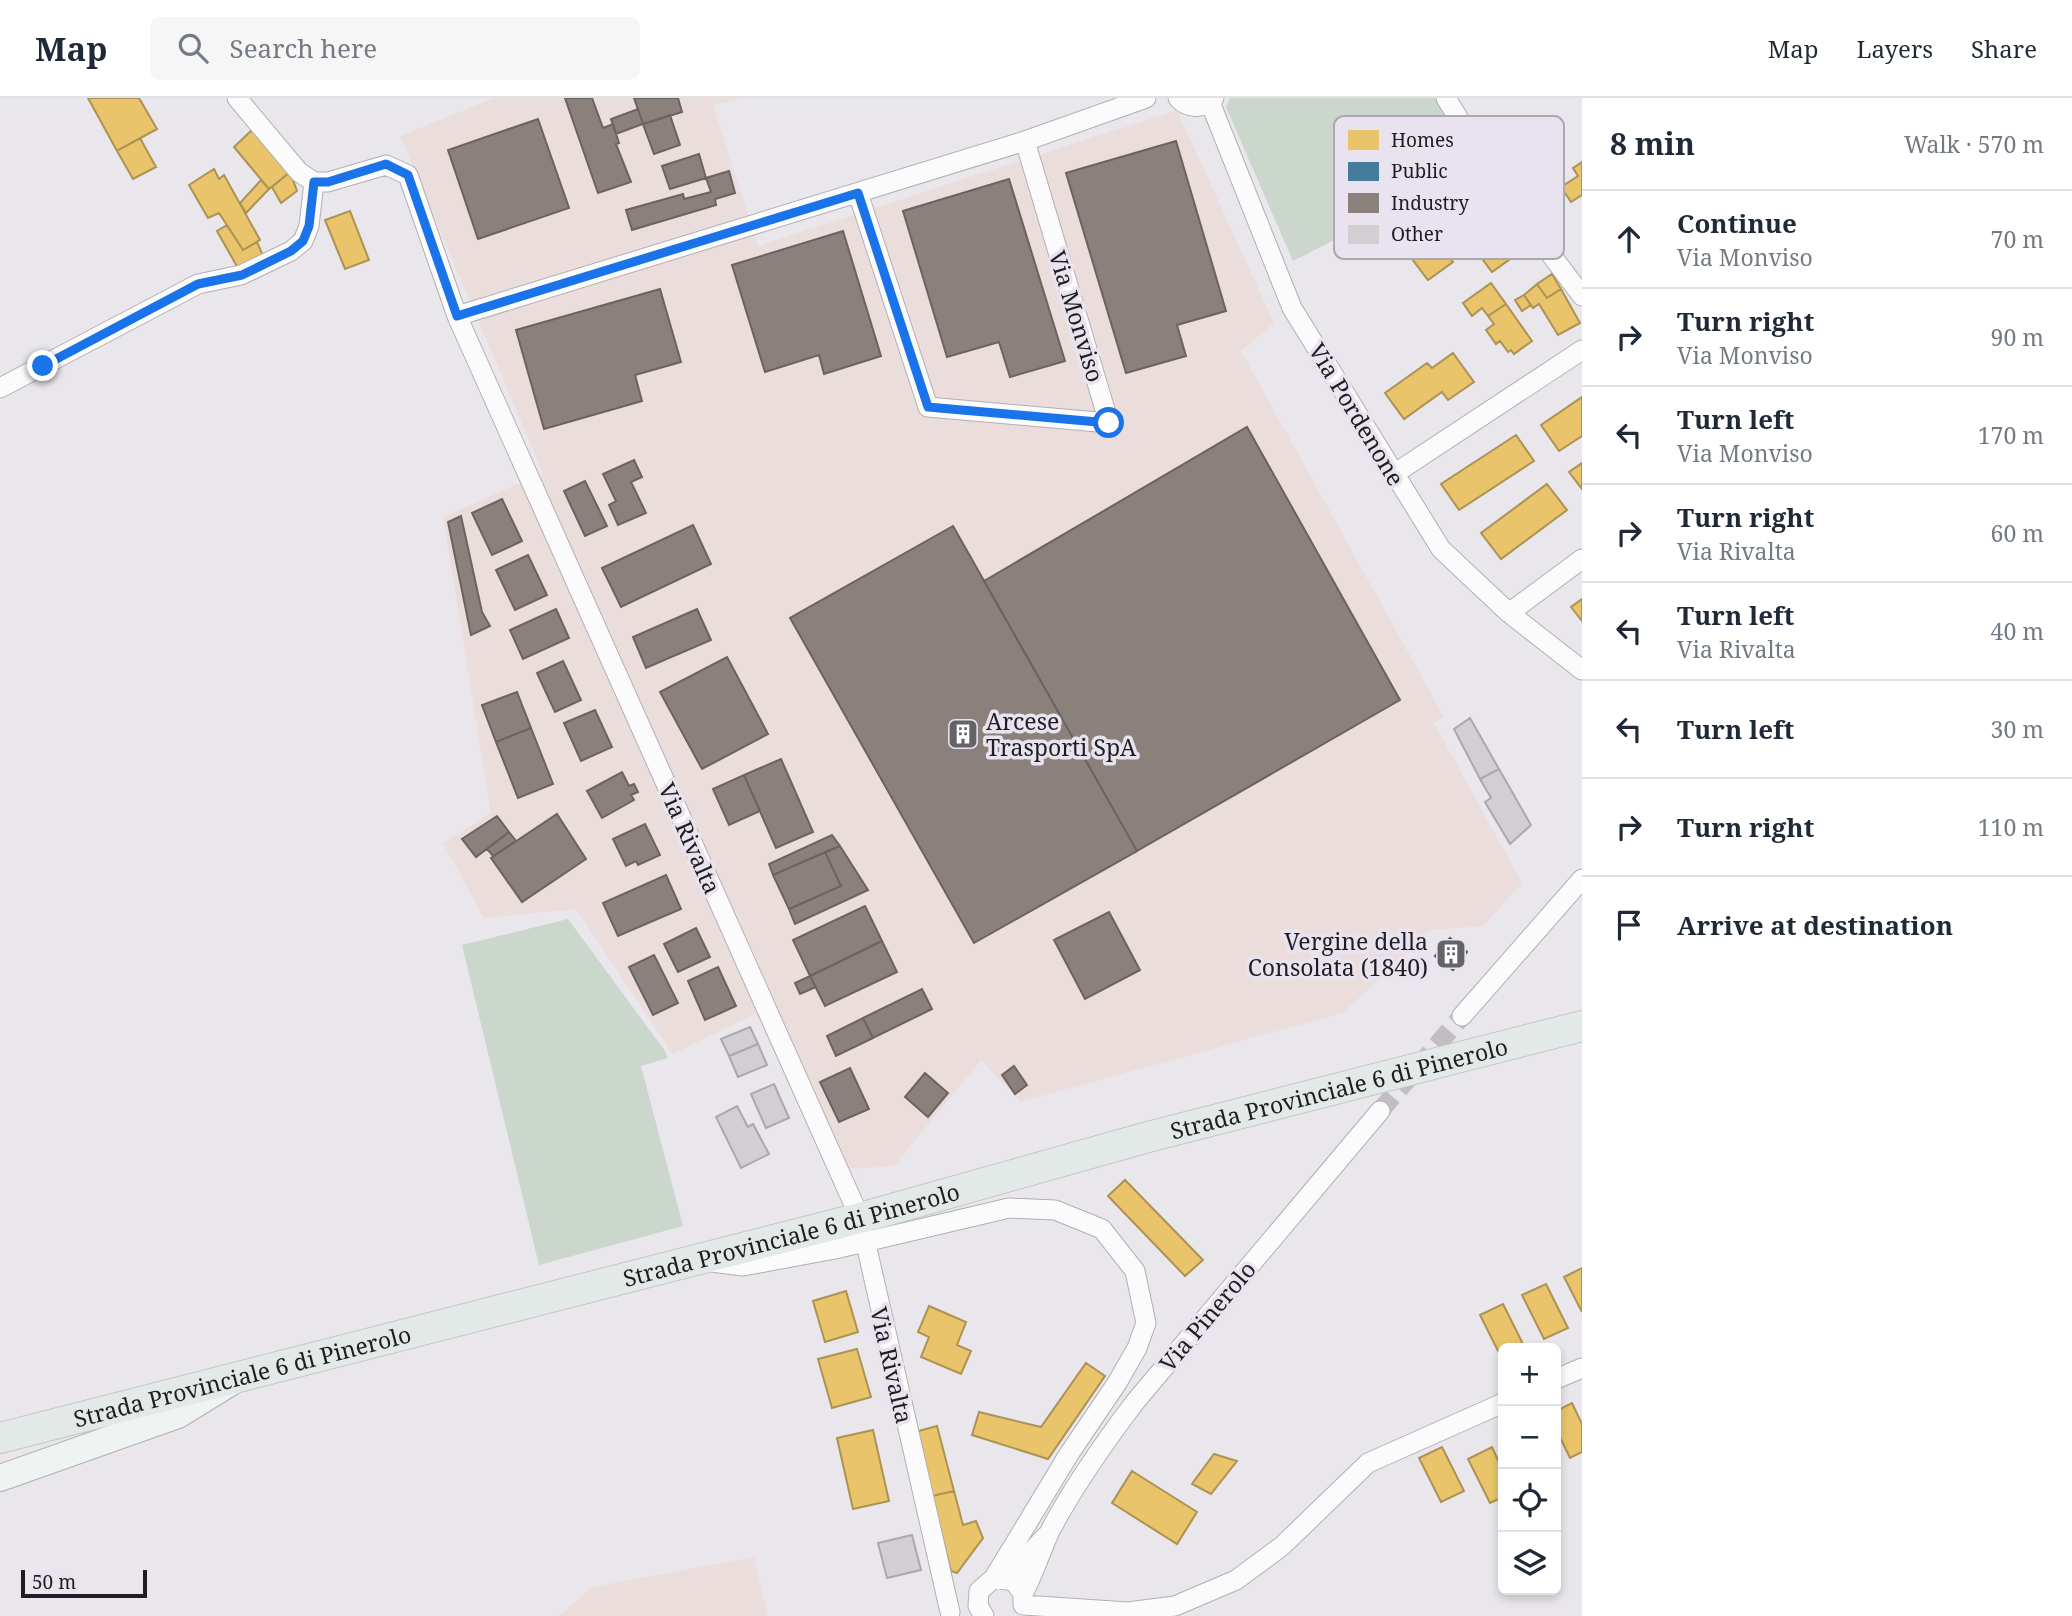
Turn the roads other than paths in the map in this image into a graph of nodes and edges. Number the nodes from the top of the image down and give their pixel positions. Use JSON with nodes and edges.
{"nodes":[{"id":1,"x":237,"y":98,"type":"edge"},
{"id":2,"x":1146,"y":98,"type":"edge"},
{"id":3,"x":1178,"y":98,"type":"edge"},
{"id":4,"x":1446,"y":98,"type":"edge"},
{"id":5,"x":1212,"y":100,"type":"edge"},
{"id":6,"x":1457,"y":116,"type":"edge"},
{"id":7,"x":1025,"y":141,"type":"junction"},
{"id":8,"x":314,"y":182,"type":"junction"},
{"id":9,"x":858,"y":193,"type":"junction"},
{"id":10,"x":1554,"y":259,"type":"edge"},
{"id":11,"x":1582,"y":296,"type":"edge"},
{"id":12,"x":457,"y":316,"type":"junction"},
{"id":13,"x":1582,"y":350,"type":"edge"},
{"id":14,"x":0,"y":388,"type":"edge"},
{"id":15,"x":1394,"y":474,"type":"junction"},
{"id":16,"x":1582,"y":559,"type":"edge"},
{"id":17,"x":1509,"y":613,"type":"junction"},
{"id":18,"x":1582,"y":670,"type":"edge"},
{"id":19,"x":1582,"y":879,"type":"edge"},
{"id":20,"x":1462,"y":1016,"type":"tunnel mouth"},
{"id":21,"x":1582,"y":1026,"type":"edge"},
{"id":22,"x":1380,"y":1111,"type":"tunnel mouth"},
{"id":23,"x":912,"y":1229,"type":"junction"},
{"id":24,"x":862,"y":1231,"type":"junction"},
{"id":25,"x":1582,"y":1368,"type":"edge"},
{"id":26,"x":246,"y":1374,"type":"junction"},
{"id":27,"x":1561,"y":1377,"type":"edge"},
{"id":28,"x":1498,"y":1405,"type":"edge"},
{"id":29,"x":0,"y":1438,"type":"edge"},
{"id":30,"x":0,"y":1478,"type":"edge"},
{"id":31,"x":1049,"y":1533,"type":"junction"},
{"id":32,"x":1001,"y":1578,"type":"junction"},
{"id":33,"x":1021,"y":1605,"type":"edge"},
{"id":34,"x":968,"y":1612,"type":"edge"}],
"edges":[{"from":1,"to":8,"type":"street"},
{"from":2,"to":7,"type":"street"},
{"from":3,"to":5,"type":"street"},
{"from":4,"to":6,"type":"street"},
{"from":5,"to":15,"type":"street","name":"Via Pordenone"},
{"from":7,"to":9,"type":"street"},
{"from":7,"to":9,"type":"street","name":"Via Monviso"},
{"from":8,"to":12,"type":"street","name":"Via Rivalta"},
{"from":8,"to":14,"type":"street"},
{"from":9,"to":12,"type":"street"},
{"from":10,"to":11,"type":"street"},
{"from":12,"to":24,"type":"street","name":"Via Rivalta"},
{"from":13,"to":15,"type":"street"},
{"from":15,"to":17,"type":"street","name":"Via Pordenone"},
{"from":16,"to":17,"type":"street"},
{"from":17,"to":18,"type":"street","name":"Via Pordenone"},
{"from":19,"to":20,"type":"street"},
{"from":21,"to":24,"type":"main road","name":"Strada Provinciale 6 di Pinerolo"},
{"from":22,"to":31,"type":"street","name":"Via Pinerolo"},
{"from":23,"to":24,"type":"street"},
{"from":23,"to":24,"type":"street"},
{"from":23,"to":32,"type":"street"},
{"from":24,"to":26,"type":"main road","name":"Strada Provinciale 6 di Pinerolo"},
{"from":24,"to":34,"type":"street","name":"Via Rivalta"},
{"from":25,"to":27,"type":"street"},
{"from":26,"to":29,"type":"main road","name":"Strada Provinciale 6 di Pinerolo"},
{"from":26,"to":30,"type":"main road"},
{"from":28,"to":33,"type":"street"},
{"from":31,"to":32,"type":"street","name":"Via Pinerolo"},
{"from":31,"to":33,"type":"street","name":"Via Pinerolo"},
{"from":32,"to":33,"type":"street"},
{"from":32,"to":34,"type":"street"}]}
